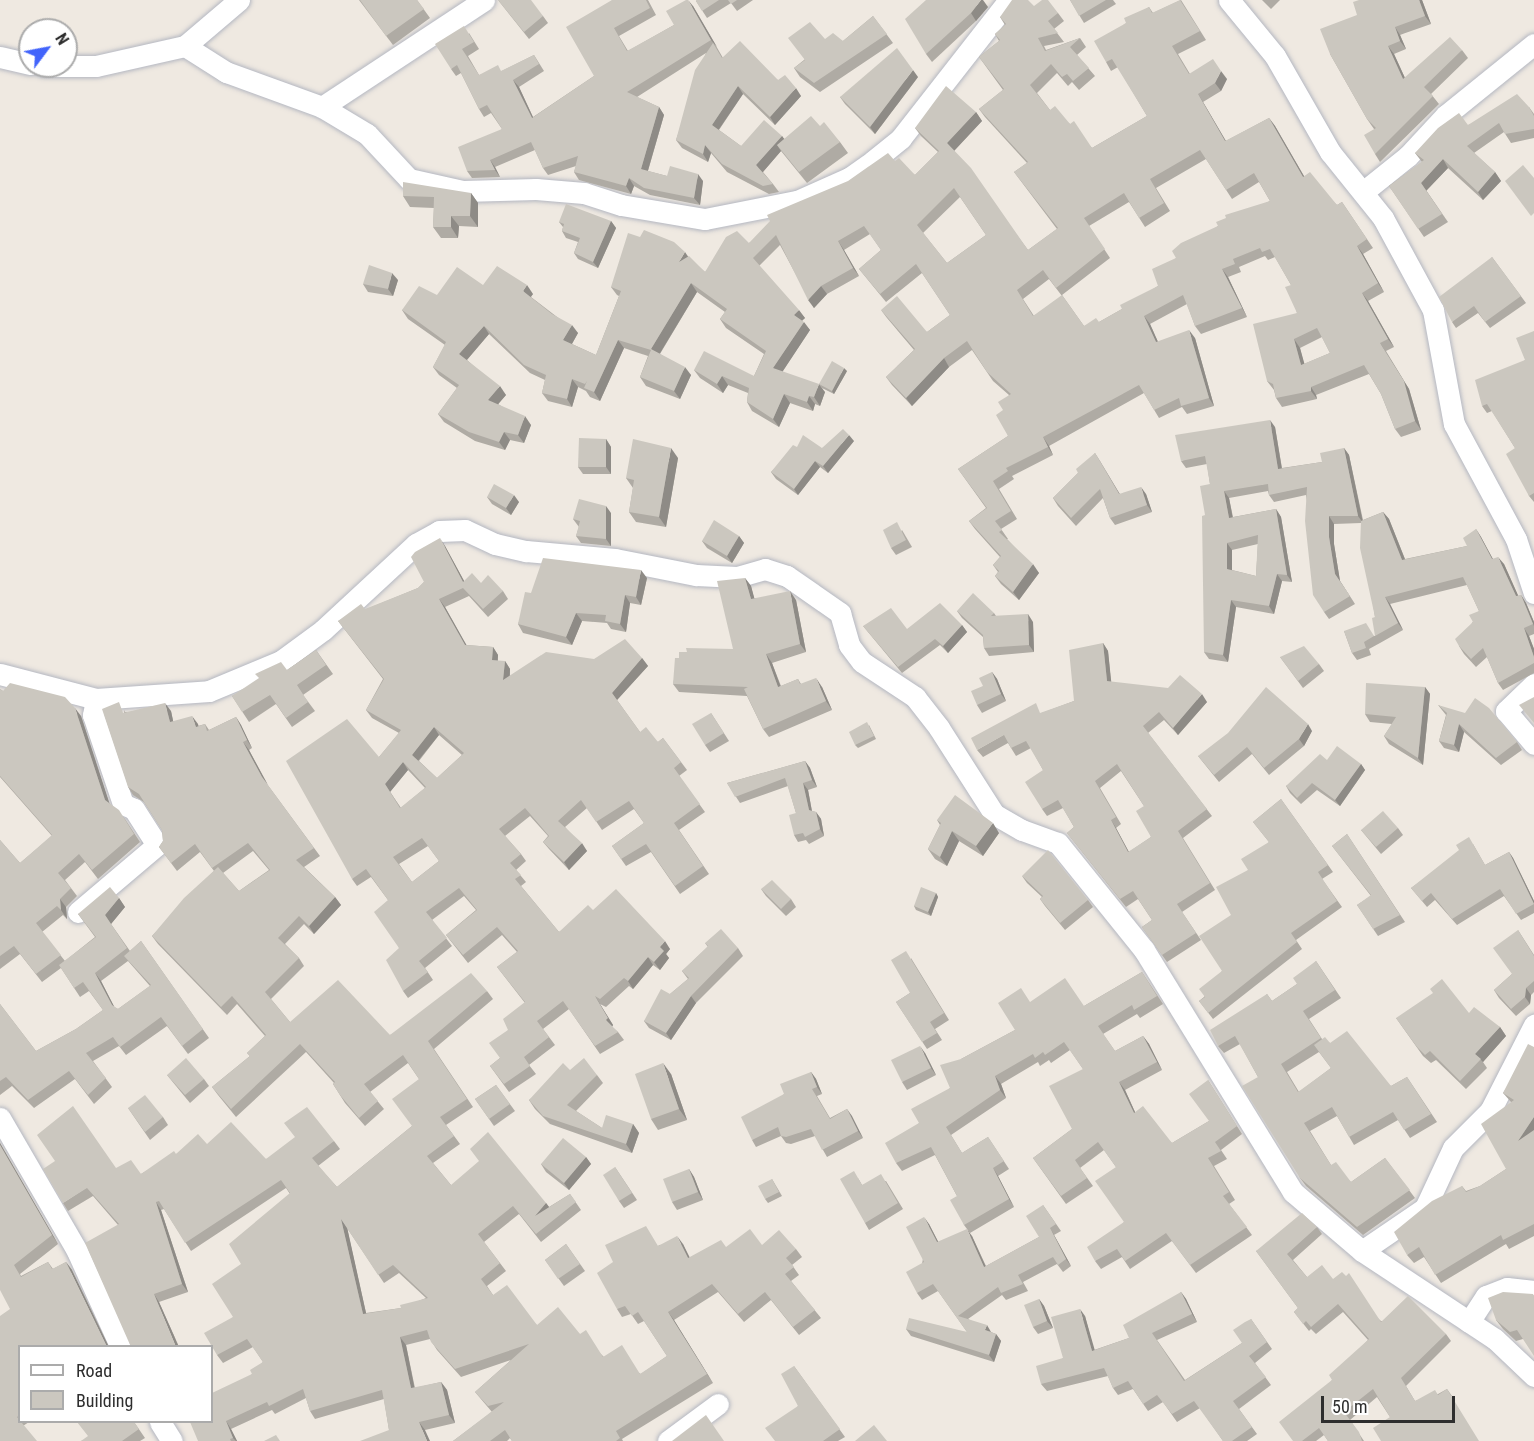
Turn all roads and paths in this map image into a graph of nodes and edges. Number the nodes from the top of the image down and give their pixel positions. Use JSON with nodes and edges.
{"nodes":[{"id":1,"x":239,"y":0,"type":"edge"},
{"id":2,"x":484,"y":0,"type":"edge"},
{"id":3,"x":1009,"y":0,"type":"edge"},
{"id":4,"x":1229,"y":0,"type":"edge"},
{"id":5,"x":1534,"y":44,"type":"edge"},
{"id":6,"x":185,"y":46,"type":"junction"},
{"id":7,"x":0,"y":57,"type":"edge"},
{"id":8,"x":18,"y":61,"type":"edge"},
{"id":9,"x":78,"y":66,"type":"edge"},
{"id":10,"x":322,"y":107,"type":"junction"},
{"id":11,"x":1363,"y":192,"type":"junction"},
{"id":12,"x":1534,"y":593,"type":"edge"},
{"id":13,"x":0,"y":674,"type":"edge"},
{"id":14,"x":1534,"y":684,"type":"edge"},
{"id":15,"x":96,"y":699,"type":"junction"},
{"id":16,"x":1534,"y":744,"type":"edge"},
{"id":17,"x":78,"y":912,"type":"edge"},
{"id":18,"x":1534,"y":1024,"type":"edge"},
{"id":19,"x":0,"y":1118,"type":"edge"},
{"id":20,"x":1362,"y":1251,"type":"junction"},
{"id":21,"x":1534,"y":1291,"type":"edge"},
{"id":22,"x":1469,"y":1323,"type":"junction"},
{"id":23,"x":119,"y":1345,"type":"edge"},
{"id":24,"x":1534,"y":1376,"type":"edge"},
{"id":25,"x":718,"y":1404,"type":"dead end"},
{"id":26,"x":161,"y":1423,"type":"edge"},
{"id":27,"x":172,"y":1441,"type":"edge"},
{"id":28,"x":668,"y":1441,"type":"edge"}],
"edges":[{"from":1,"to":6,"type":"street"},
{"from":2,"to":10,"type":"street"},
{"from":3,"to":10,"type":"street"},
{"from":4,"to":11,"type":"street"},
{"from":5,"to":11,"type":"street"},
{"from":6,"to":9,"type":"street"},
{"from":6,"to":10,"type":"street"},
{"from":7,"to":8,"type":"street"},
{"from":11,"to":12,"type":"street"},
{"from":13,"to":15,"type":"street"},
{"from":14,"to":16,"type":"street"},
{"from":15,"to":17,"type":"street"},
{"from":15,"to":20,"type":"street"},
{"from":18,"to":20,"type":"street"},
{"from":19,"to":23,"type":"street"},
{"from":20,"to":22,"type":"street"},
{"from":21,"to":22,"type":"street"},
{"from":22,"to":24,"type":"street"},
{"from":25,"to":28,"type":"street"},
{"from":26,"to":27,"type":"street"}]}
